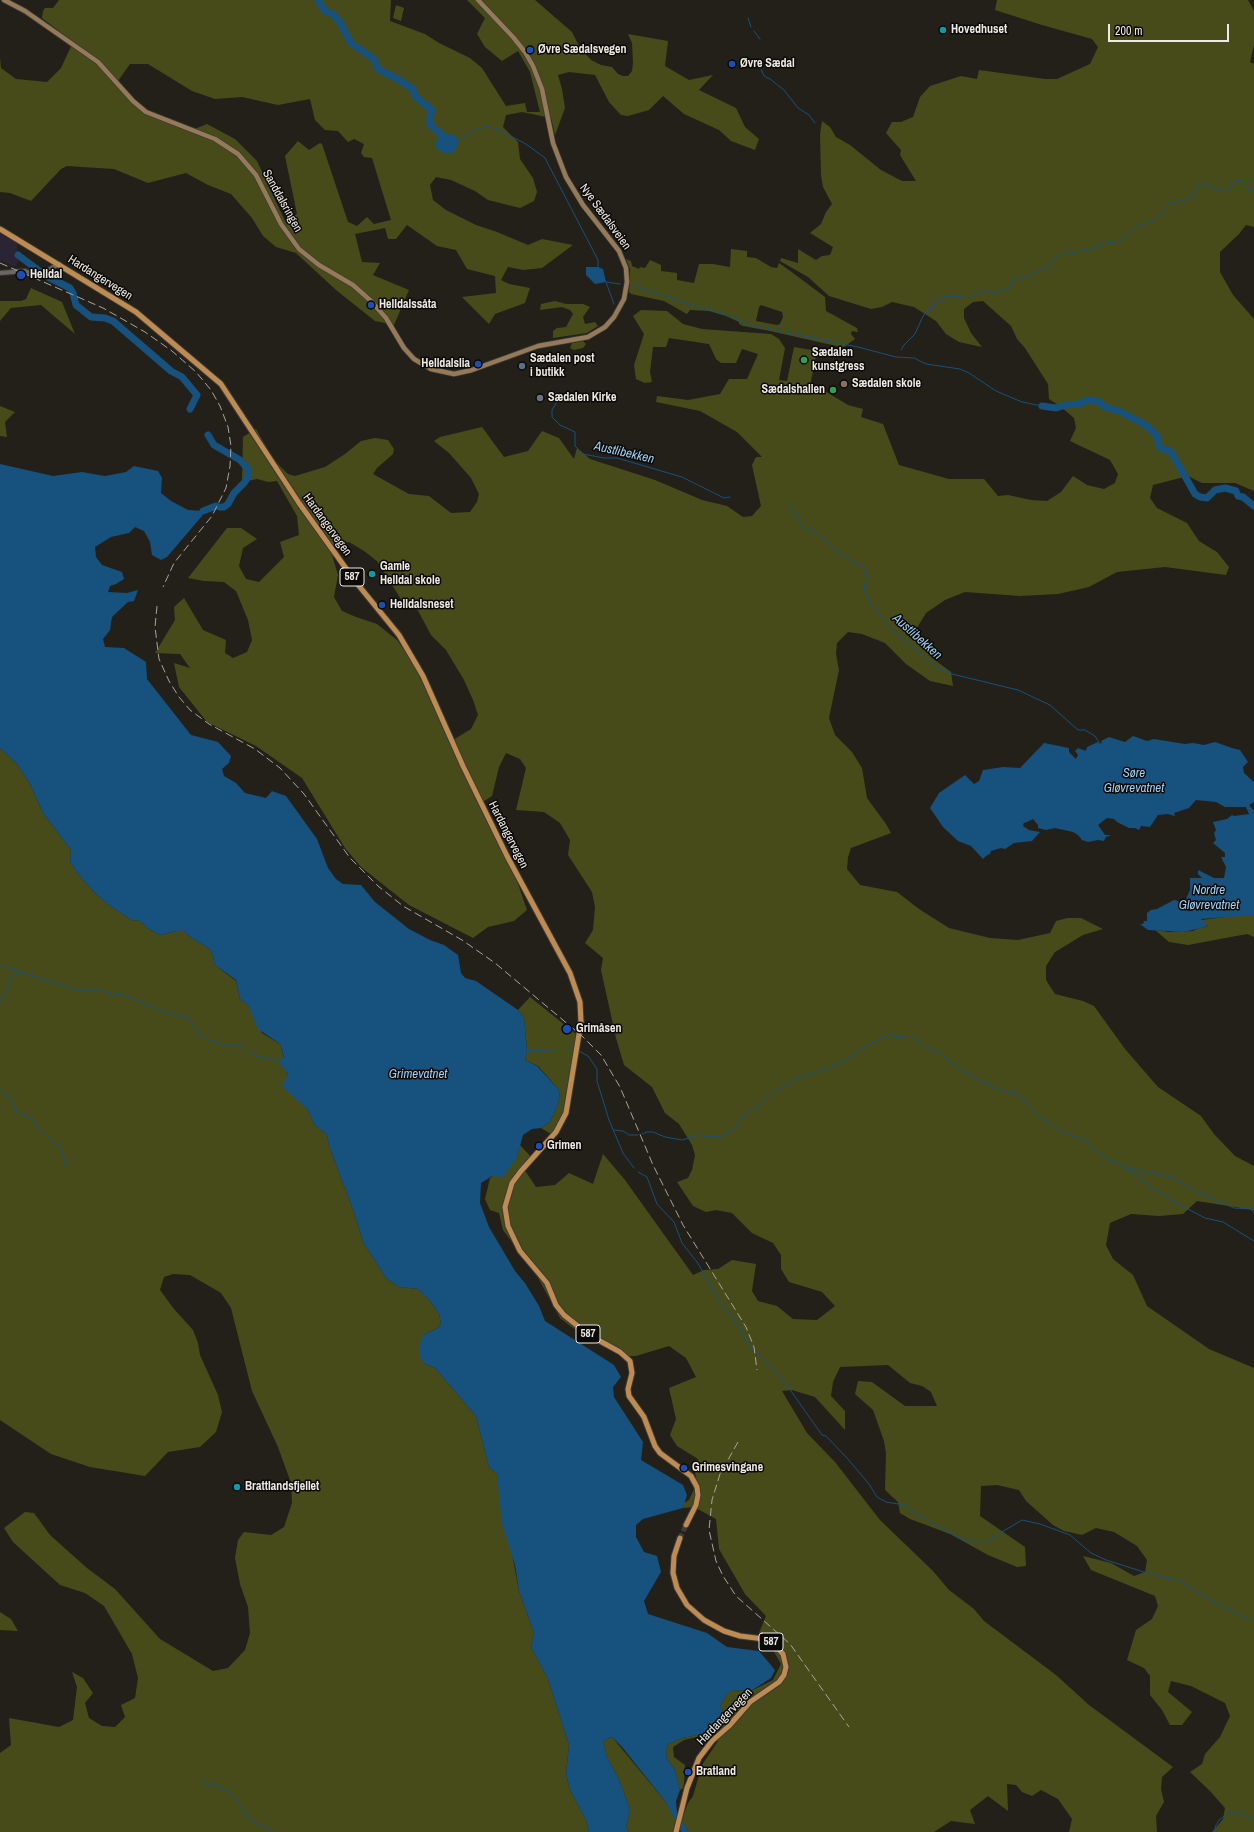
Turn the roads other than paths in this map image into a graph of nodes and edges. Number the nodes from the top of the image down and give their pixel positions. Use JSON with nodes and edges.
{"nodes":[{"id":1,"x":4,"y":0,"type":"edge"},
{"id":2,"x":478,"y":0,"type":"edge"},
{"id":3,"x":0,"y":229,"type":"edge"},
{"id":4,"x":53,"y":261,"type":"junction"},
{"id":5,"x":59,"y":264,"type":"junction"},
{"id":6,"x":48,"y":271,"type":"junction"},
{"id":7,"x":0,"y":273,"type":"edge"},
{"id":8,"x":565,"y":341,"type":"joint"},
{"id":9,"x":686,"y":1525,"type":"tunnel mouth"},
{"id":10,"x":680,"y":1538,"type":"tunnel mouth"},
{"id":11,"x":677,"y":1829,"type":"edge"}],
"edges":[{"from":1,"to":8,"type":"main road","name":"Sanddalsringen"},
{"from":2,"to":8,"type":"main road","name":"Nye Sædalsveien"},
{"from":3,"to":4,"type":"main road","name":"Hardangervegen","number":"587"},
{"from":4,"to":5,"type":"main road","name":"Hardangervegen","number":"587"},
{"from":4,"to":6,"type":"street"},
{"from":5,"to":6,"type":"street"},
{"from":5,"to":9,"type":"main road","name":"Hardangervegen","number":"587"},
{"from":6,"to":7,"type":"street"},
{"from":10,"to":11,"type":"main road","name":"Hardangervegen","number":"587"}]}
